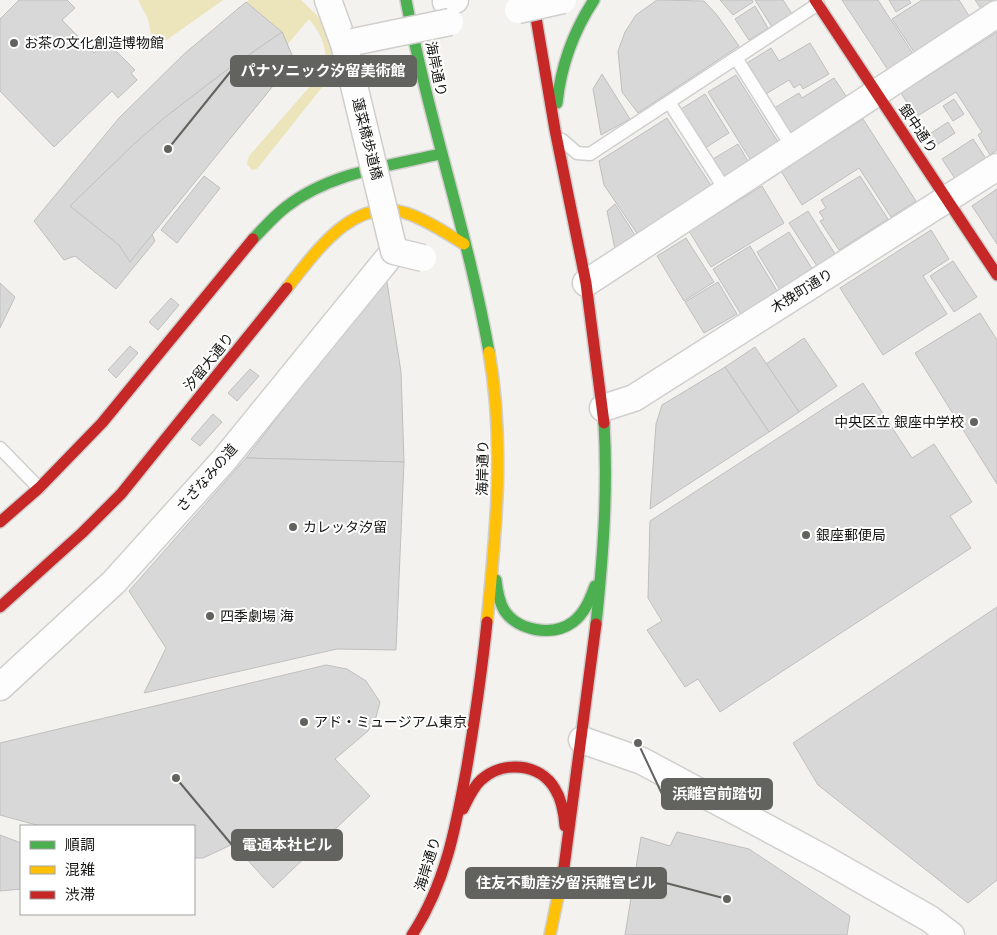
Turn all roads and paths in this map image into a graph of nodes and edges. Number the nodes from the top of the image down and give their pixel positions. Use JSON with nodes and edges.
{"nodes":[{"id":1,"x":328,"y":0,"type":"edge"},
{"id":2,"x":406,"y":0,"type":"edge"},
{"id":3,"x":562,"y":0,"type":"edge"},
{"id":4,"x":594,"y":0,"type":"edge"},
{"id":5,"x":817,"y":2,"type":"edge"},
{"id":6,"x":526,"y":5,"type":"edge"},
{"id":7,"x":450,"y":8,"type":"edge"},
{"id":8,"x":997,"y":14,"type":"edge"},
{"id":9,"x":353,"y":42,"type":"dead end"},
{"id":10,"x":736,"y":58,"type":"junction"},
{"id":11,"x":875,"y":93,"type":"junction"},
{"id":12,"x":669,"y":102,"type":"junction"},
{"id":13,"x":555,"y":130,"type":"junction"},
{"id":14,"x":792,"y":147,"type":"junction"},
{"id":15,"x":440,"y":154,"type":"junction"},
{"id":16,"x":997,"y":168,"type":"edge"},
{"id":17,"x":726,"y":191,"type":"junction"},
{"id":18,"x":948,"y":200,"type":"junction"},
{"id":19,"x":464,"y":244,"type":"junction"},
{"id":20,"x":394,"y":251,"type":"junction"},
{"id":21,"x":423,"y":258,"type":"dead end"},
{"id":22,"x":997,"y":275,"type":"edge"},
{"id":23,"x":586,"y":283,"type":"junction"},
{"id":24,"x":603,"y":408,"type":"junction"},
{"id":25,"x":0,"y":448,"type":"edge"},
{"id":26,"x":39,"y":488,"type":"junction"},
{"id":27,"x":0,"y":522,"type":"edge"},
{"id":28,"x":493,"y":558,"type":"junction"},
{"id":29,"x":602,"y":568,"type":"junction"},
{"id":30,"x":0,"y":607,"type":"edge"},
{"id":31,"x":0,"y":687,"type":"edge"},
{"id":32,"x":582,"y":740,"type":"junction"},
{"id":33,"x":454,"y":825,"type":"junction"},
{"id":34,"x":568,"y":842,"type":"junction"},
{"id":35,"x":412,"y":935,"type":"edge"},
{"id":36,"x":550,"y":935,"type":"edge"},
{"id":37,"x":950,"y":935,"type":"edge"}],
"edges":[{"from":1,"to":20,"type":"street","name":"蓮菜橋歩道橋","bridge":true},
{"from":2,"to":15,"type":"main road","name":"海岸通り"},
{"from":3,"to":6,"type":"street","bridge":true},
{"from":4,"to":13,"type":"main road"},
{"from":5,"to":10,"type":"lane"},
{"from":5,"to":11,"type":"main road","name":"銀中通り"},
{"from":6,"to":13,"type":"main road"},
{"from":7,"to":9,"type":"street","bridge":true},
{"from":8,"to":11,"type":"street"},
{"from":10,"to":12,"type":"lane"},
{"from":10,"to":14,"type":"lane"},
{"from":11,"to":14,"type":"street"},
{"from":11,"to":18,"type":"main road","name":"銀中通り"},
{"from":12,"to":13,"type":"lane"},
{"from":12,"to":17,"type":"lane"},
{"from":13,"to":23,"type":"main road"},
{"from":14,"to":17,"type":"street"},
{"from":15,"to":19,"type":"main road","name":"海岸通り"},
{"from":15,"to":26,"type":"main road"},
{"from":16,"to":18,"type":"street","name":"木挽町通り"},
{"from":17,"to":23,"type":"street"},
{"from":18,"to":22,"type":"main road","name":"銀中通り"},
{"from":18,"to":24,"type":"street","name":"木挽町通り"},
{"from":19,"to":28,"type":"main road","name":"海岸通り"},
{"from":19,"to":30,"type":"main road","name":"汐留大通り"},
{"from":20,"to":21,"type":"street","bridge":true},
{"from":20,"to":31,"type":"street","name":"さざなみの道"},
{"from":23,"to":24,"type":"main road"},
{"from":24,"to":29,"type":"main road"},
{"from":25,"to":26,"type":"lane"},
{"from":26,"to":27,"type":"main road"},
{"from":28,"to":29,"type":"main road"},
{"from":28,"to":33,"type":"main road","name":"海岸通り"},
{"from":29,"to":32,"type":"main road"},
{"from":32,"to":34,"type":"main road"},
{"from":32,"to":37,"type":"street"},
{"from":33,"to":34,"type":"main road"},
{"from":33,"to":35,"type":"main road","name":"海岸通り"},
{"from":34,"to":36,"type":"main road"}]}
